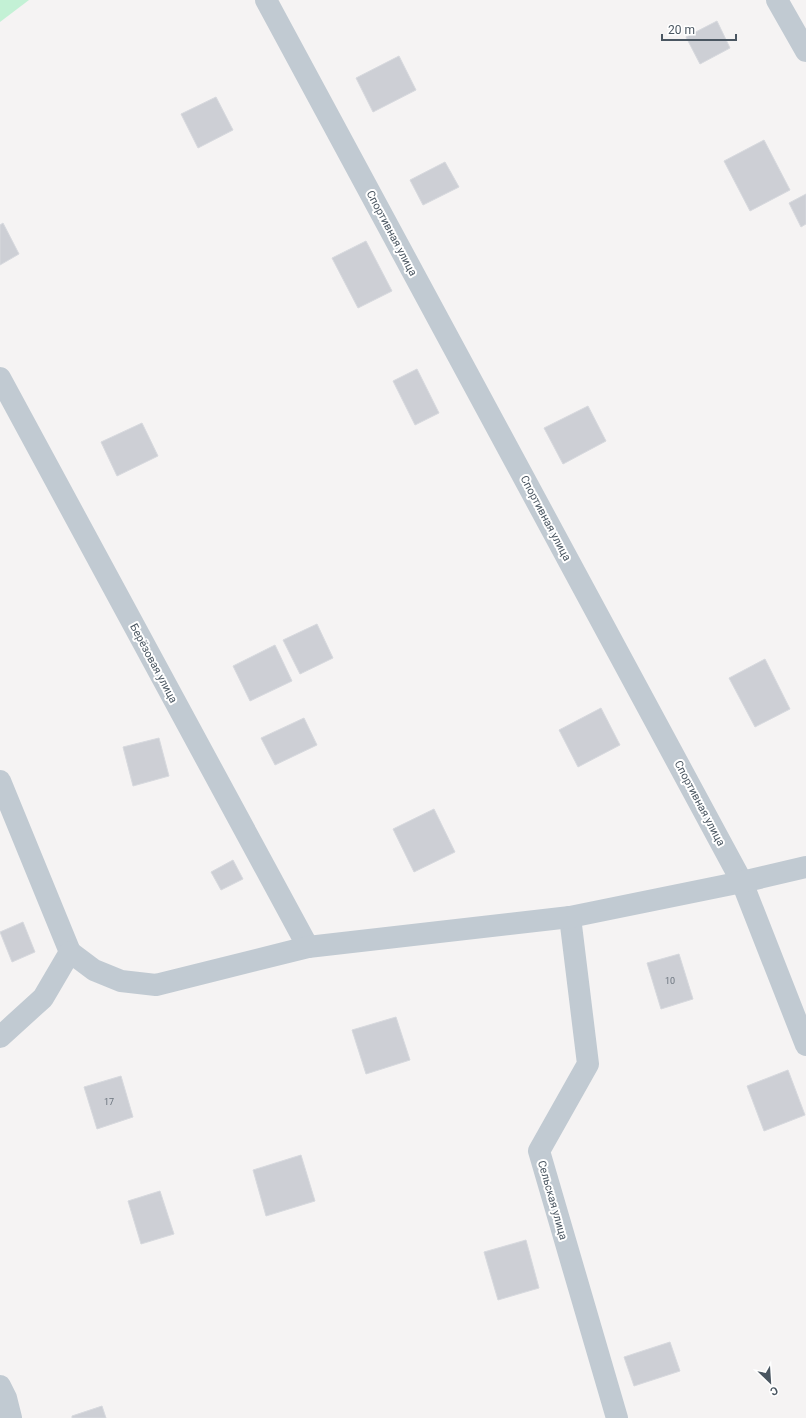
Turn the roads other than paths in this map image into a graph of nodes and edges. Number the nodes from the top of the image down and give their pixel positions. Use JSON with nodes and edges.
{"nodes":[{"id":1,"x":266,"y":0,"type":"edge"},
{"id":2,"x":777,"y":0,"type":"edge"},
{"id":3,"x":806,"y":51,"type":"edge"},
{"id":4,"x":0,"y":378,"type":"edge"},
{"id":5,"x":0,"y":781,"type":"edge"},
{"id":6,"x":806,"y":867,"type":"edge"},
{"id":7,"x":742,"y":882,"type":"junction"},
{"id":8,"x":570,"y":917,"type":"junction"},
{"id":9,"x":308,"y":948,"type":"junction"},
{"id":10,"x":70,"y":952,"type":"junction"},
{"id":11,"x":0,"y":1037,"type":"edge"},
{"id":12,"x":806,"y":1045,"type":"edge"},
{"id":13,"x":0,"y":1386,"type":"edge"},
{"id":14,"x":11,"y":1418,"type":"edge"},
{"id":15,"x":617,"y":1418,"type":"edge"}],
"edges":[{"from":1,"to":7,"type":"street","name":"Спортивная улица"},
{"from":2,"to":3,"type":"street"},
{"from":4,"to":9,"type":"street","name":"Берёзовая улица"},
{"from":5,"to":10,"type":"street"},
{"from":6,"to":7,"type":"street"},
{"from":7,"to":8,"type":"street"},
{"from":7,"to":12,"type":"street","name":"Спортивная улица"},
{"from":8,"to":9,"type":"street"},
{"from":8,"to":15,"type":"street","name":"Сельская улица"},
{"from":9,"to":10,"type":"street"},
{"from":10,"to":11,"type":"street"},
{"from":13,"to":14,"type":"street"}]}
